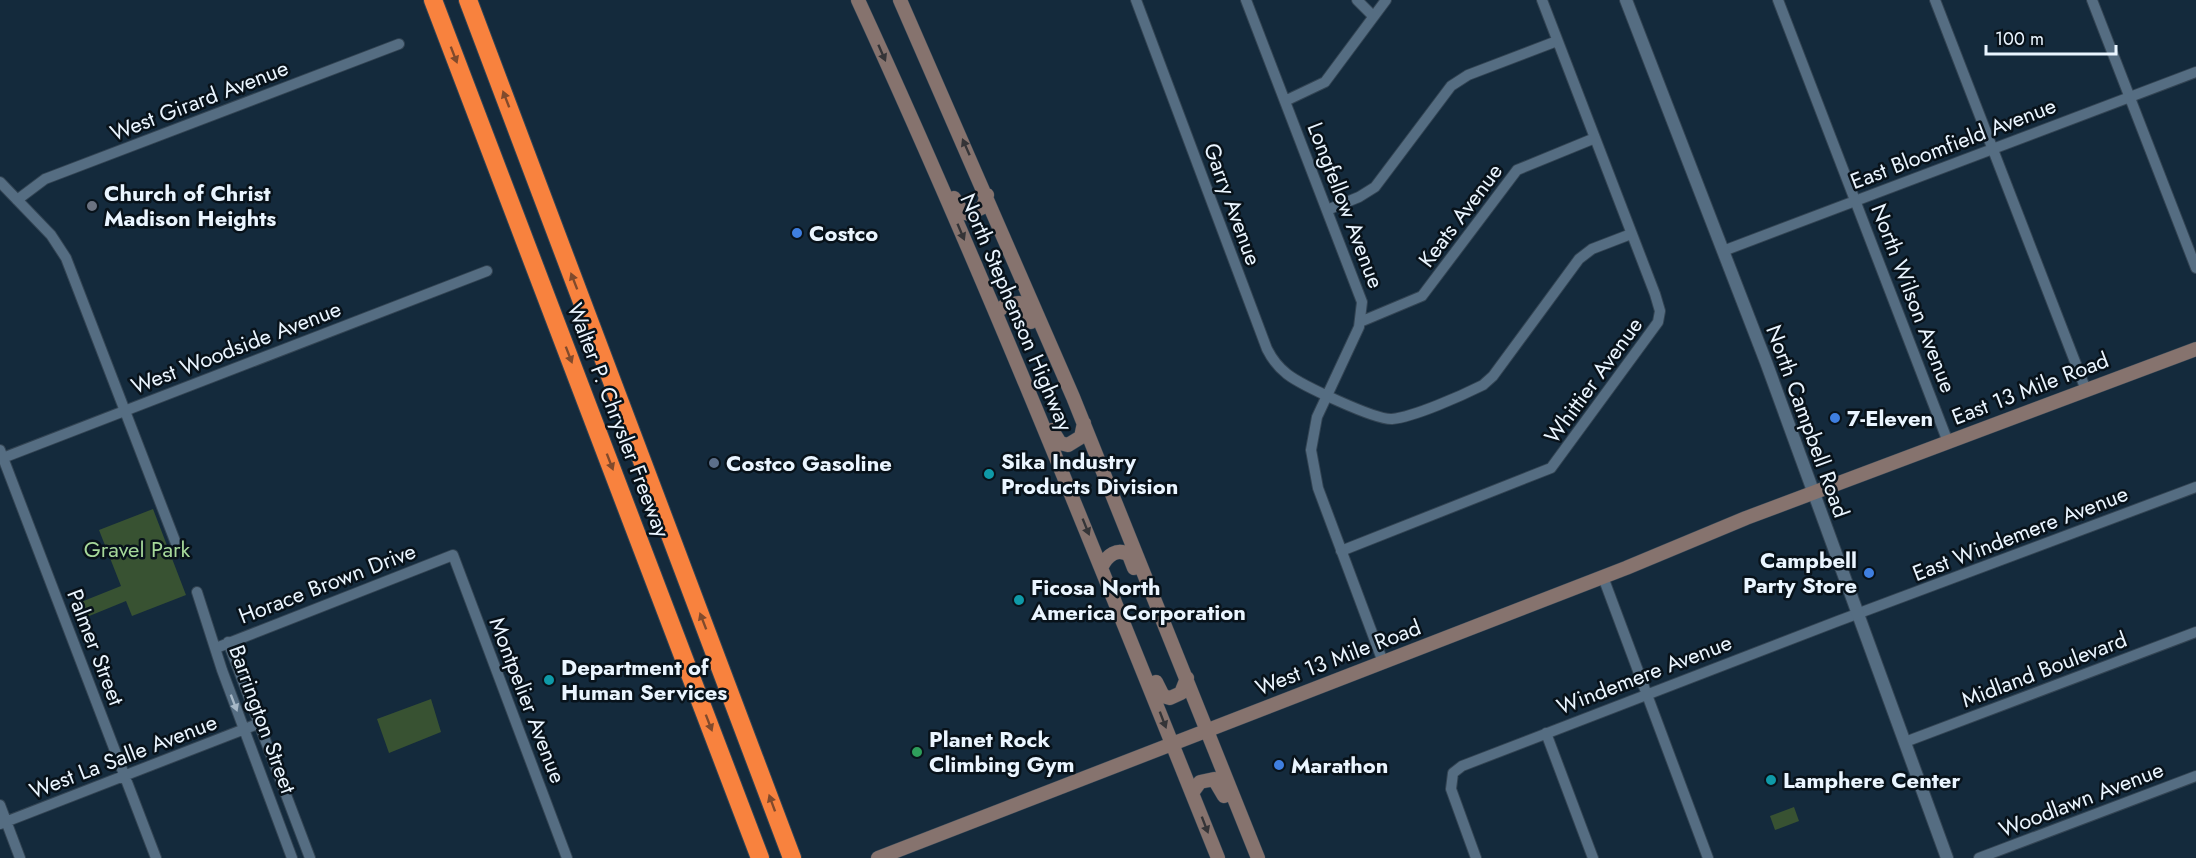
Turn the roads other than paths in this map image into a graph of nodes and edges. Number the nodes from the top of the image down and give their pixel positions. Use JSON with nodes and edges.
{"nodes":[{"id":1,"x":433,"y":0,"type":"edge"},
{"id":2,"x":468,"y":0,"type":"edge"},
{"id":3,"x":858,"y":0,"type":"edge"},
{"id":4,"x":900,"y":0,"type":"edge"},
{"id":5,"x":1136,"y":0,"type":"edge"},
{"id":6,"x":1246,"y":0,"type":"edge"},
{"id":7,"x":1357,"y":0,"type":"edge"},
{"id":8,"x":1386,"y":0,"type":"edge"},
{"id":9,"x":1542,"y":0,"type":"edge"},
{"id":10,"x":1626,"y":0,"type":"edge"},
{"id":11,"x":1778,"y":0,"type":"edge"},
{"id":12,"x":1935,"y":0,"type":"edge"},
{"id":13,"x":2092,"y":0,"type":"edge"},
{"id":14,"x":1373,"y":16,"type":"junction"},
{"id":15,"x":1557,"y":41,"type":"junction"},
{"id":16,"x":399,"y":44,"type":"dead end"},
{"id":17,"x":2196,"y":72,"type":"edge"},
{"id":18,"x":2130,"y":97,"type":"junction"},
{"id":19,"x":1285,"y":101,"type":"junction"},
{"id":20,"x":908,"y":112,"type":"junction"},
{"id":21,"x":1595,"y":138,"type":"junction"},
{"id":22,"x":1993,"y":149,"type":"junction"},
{"id":23,"x":0,"y":182,"type":"edge"},
{"id":24,"x":987,"y":195,"type":"junction"},
{"id":25,"x":17,"y":200,"type":"junction"},
{"id":26,"x":1856,"y":201,"type":"junction"},
{"id":27,"x":1327,"y":210,"type":"junction"},
{"id":28,"x":1631,"y":234,"type":"junction"},
{"id":29,"x":1723,"y":251,"type":"junction"},
{"id":30,"x":2196,"y":268,"type":"edge"},
{"id":31,"x":487,"y":272,"type":"dead end"},
{"id":32,"x":996,"y":312,"type":"junction"},
{"id":33,"x":1360,"y":322,"type":"junction"},
{"id":34,"x":1050,"y":342,"type":"junction"},
{"id":35,"x":2196,"y":349,"type":"edge"},
{"id":36,"x":2086,"y":390,"type":"junction"},
{"id":37,"x":1327,"y":394,"type":"junction"},
{"id":38,"x":1033,"y":405,"type":"junction"},
{"id":39,"x":126,"y":411,"type":"junction"},
{"id":40,"x":1084,"y":423,"type":"junction"},
{"id":41,"x":1948,"y":442,"type":"junction"},
{"id":42,"x":1,"y":456,"type":"edge"},
{"id":43,"x":2196,"y":487,"type":"edge"},
{"id":44,"x":1813,"y":494,"type":"junction"},
{"id":45,"x":177,"y":546,"type":"dead end"},
{"id":46,"x":1341,"y":551,"type":"junction"},
{"id":47,"x":453,"y":555,"type":"joint"},
{"id":48,"x":1102,"y":566,"type":"junction"},
{"id":49,"x":1603,"y":577,"type":"junction"},
{"id":50,"x":1112,"y":591,"type":"junction"},
{"id":51,"x":197,"y":592,"type":"dead end"},
{"id":52,"x":1857,"y":615,"type":"junction"},
{"id":53,"x":2196,"y":632,"type":"edge"},
{"id":54,"x":228,"y":642,"type":"junction"},
{"id":55,"x":1173,"y":646,"type":"junction"},
{"id":56,"x":216,"y":648,"type":"junction"},
{"id":57,"x":1383,"y":662,"type":"junction"},
{"id":58,"x":1187,"y":678,"type":"junction"},
{"id":59,"x":1647,"y":694,"type":"junction"},
{"id":60,"x":260,"y":723,"type":"junction"},
{"id":61,"x":244,"y":729,"type":"junction"},
{"id":62,"x":1207,"y":729,"type":"junction"},
{"id":63,"x":1546,"y":733,"type":"junction"},
{"id":64,"x":1905,"y":742,"type":"junction"},
{"id":65,"x":1172,"y":743,"type":"junction"},
{"id":66,"x":125,"y":776,"type":"junction"},
{"id":67,"x":2196,"y":776,"type":"edge"},
{"id":68,"x":1192,"y":793,"type":"junction"},
{"id":69,"x":0,"y":805,"type":"edge"},
{"id":70,"x":3,"y":823,"type":"edge"},
{"id":71,"x":20,"y":858,"type":"edge"},
{"id":72,"x":156,"y":858,"type":"edge"},
{"id":73,"x":292,"y":858,"type":"edge"},
{"id":74,"x":310,"y":858,"type":"edge"},
{"id":75,"x":567,"y":858,"type":"edge"},
{"id":76,"x":760,"y":858,"type":"edge"},
{"id":77,"x":792,"y":858,"type":"edge"},
{"id":78,"x":878,"y":858,"type":"edge"},
{"id":79,"x":1218,"y":858,"type":"edge"},
{"id":80,"x":1248,"y":858,"type":"edge"},
{"id":81,"x":1257,"y":858,"type":"edge"},
{"id":82,"x":1476,"y":858,"type":"edge"},
{"id":83,"x":1593,"y":858,"type":"edge"},
{"id":84,"x":1707,"y":858,"type":"edge"},
{"id":85,"x":1947,"y":858,"type":"edge"},
{"id":86,"x":1979,"y":858,"type":"edge"}],
"edges":[{"from":1,"to":76,"type":"highway","name":"Walter P. Chrysler Freeway","one_way":true},
{"from":77,"to":2,"type":"highway","name":"Walter P. Chrysler Freeway","one_way":true},
{"from":3,"to":20,"type":"main road","name":"North Stephenson Highway","one_way":true},
{"from":24,"to":4,"type":"main road","name":"North Stephenson Highway","one_way":true},
{"from":5,"to":37,"type":"street","name":"Garry Avenue"},
{"from":6,"to":19,"type":"street","name":"Longfellow Avenue"},
{"from":7,"to":14,"type":"street"},
{"from":8,"to":14,"type":"street"},
{"from":9,"to":15,"type":"street","name":"Whittier Avenue"},
{"from":10,"to":29,"type":"street","name":"North Campbell Road"},
{"from":11,"to":26,"type":"street","name":"North Wilson Avenue"},
{"from":12,"to":22,"type":"street"},
{"from":13,"to":18,"type":"street"},
{"from":14,"to":19,"type":"street"},
{"from":15,"to":21,"type":"street","name":"Whittier Avenue"},
{"from":15,"to":27,"type":"street"},
{"from":16,"to":25,"type":"street","name":"West Girard Avenue"},
{"from":17,"to":18,"type":"street","name":"East Bloomfield Avenue"},
{"from":18,"to":22,"type":"street","name":"East Bloomfield Avenue"},
{"from":18,"to":30,"type":"street"},
{"from":19,"to":27,"type":"street","name":"Longfellow Avenue"},
{"from":20,"to":24,"type":"main road"},
{"from":20,"to":32,"type":"main road","name":"North Stephenson Highway","one_way":true},
{"from":21,"to":28,"type":"street","name":"Whittier Avenue"},
{"from":21,"to":33,"type":"street","name":"Keats Avenue"},
{"from":22,"to":26,"type":"street","name":"East Bloomfield Avenue"},
{"from":22,"to":36,"type":"street"},
{"from":23,"to":25,"type":"street"},
{"from":24,"to":34,"type":"main road","name":"North Stephenson Highway"},
{"from":25,"to":39,"type":"street"},
{"from":26,"to":29,"type":"street","name":"East Bloomfield Avenue"},
{"from":26,"to":41,"type":"street","name":"North Wilson Avenue"},
{"from":27,"to":33,"type":"street","name":"Longfellow Avenue"},
{"from":28,"to":37,"type":"street","name":"Garry Avenue"},
{"from":28,"to":46,"type":"street","name":"Whittier Avenue"},
{"from":29,"to":44,"type":"street","name":"North Campbell Road"},
{"from":31,"to":39,"type":"street","name":"West Woodside Avenue"},
{"from":32,"to":34,"type":"main road"},
{"from":32,"to":38,"type":"main road","name":"North Stephenson Highway"},
{"from":33,"to":37,"type":"street","name":"Longfellow Avenue"},
{"from":34,"to":40,"type":"main road","name":"North Stephenson Highway"},
{"from":35,"to":36,"type":"main road","name":"East 13 Mile Road"},
{"from":36,"to":41,"type":"main road","name":"East 13 Mile Road"},
{"from":37,"to":46,"type":"street","name":"Longfellow Avenue"},
{"from":38,"to":40,"type":"main road"},
{"from":38,"to":48,"type":"main road","name":"North Stephenson Highway","one_way":true},
{"from":39,"to":42,"type":"street","name":"West Woodside Avenue"},
{"from":39,"to":45,"type":"street"},
{"from":40,"to":55,"type":"main road","name":"North Stephenson Highway"},
{"from":41,"to":44,"type":"main road","name":"East 13 Mile Road"},
{"from":42,"to":66,"type":"street","name":"Palmer Street"},
{"from":43,"to":52,"type":"street","name":"East Windemere Avenue"},
{"from":44,"to":49,"type":"main road","name":"West 13 Mile Road"},
{"from":44,"to":52,"type":"street","name":"North Campbell Road"},
{"from":46,"to":57,"type":"street","name":"Longfellow Avenue"},
{"from":47,"to":54,"type":"street","name":"Horace Brown Drive"},
{"from":47,"to":75,"type":"street","name":"Montpelier Avenue"},
{"from":48,"to":50,"type":"main road","name":"North Stephenson Highway"},
{"from":48,"to":55,"type":"main road"},
{"from":49,"to":57,"type":"main road","name":"West 13 Mile Road"},
{"from":49,"to":59,"type":"street"},
{"from":50,"to":58,"type":"main road"},
{"from":50,"to":65,"type":"main road","name":"North Stephenson Highway","one_way":true},
{"from":51,"to":56,"type":"street","name":"Barrington Street"},
{"from":52,"to":59,"type":"street","name":"Windemere Avenue"},
{"from":52,"to":64,"type":"street","name":"North Campbell Road"},
{"from":53,"to":64,"type":"street","name":"Midland Boulevard"},
{"from":54,"to":56,"type":"street","name":"Horace Brown Drive"},
{"from":54,"to":60,"type":"street","name":"Barrington Street"},
{"from":55,"to":58,"type":"main road","name":"North Stephenson Highway"},
{"from":56,"to":61,"type":"street","name":"Barrington Street","one_way":true},
{"from":57,"to":62,"type":"main road","name":"West 13 Mile Road"},
{"from":58,"to":62,"type":"main road","name":"North Stephenson Highway"},
{"from":59,"to":63,"type":"street","name":"Windemere Avenue"},
{"from":59,"to":84,"type":"street"},
{"from":60,"to":61,"type":"street","name":"West La Salle Avenue"},
{"from":60,"to":74,"type":"street","name":"Barrington Street"},
{"from":61,"to":66,"type":"street","name":"West La Salle Avenue"},
{"from":61,"to":73,"type":"street","name":"Barrington Street"},
{"from":62,"to":65,"type":"main road","name":"West 13 Mile Road"},
{"from":62,"to":81,"type":"main road","name":"North Stephenson Highway"},
{"from":63,"to":82,"type":"street","name":"Windemere Avenue"},
{"from":63,"to":83,"type":"street"},
{"from":64,"to":85,"type":"street","name":"North Campbell Road"},
{"from":65,"to":68,"type":"main road","name":"North Stephenson Highway"},
{"from":65,"to":78,"type":"main road","name":"West 13 Mile Road"},
{"from":66,"to":70,"type":"street","name":"West La Salle Avenue"},
{"from":66,"to":72,"type":"street","name":"Palmer Street"},
{"from":67,"to":86,"type":"street","name":"Woodlawn Avenue"},
{"from":68,"to":79,"type":"main road","name":"North Stephenson Highway","one_way":true},
{"from":68,"to":80,"type":"main road"},
{"from":69,"to":70,"type":"street"},
{"from":70,"to":71,"type":"street"}]}
